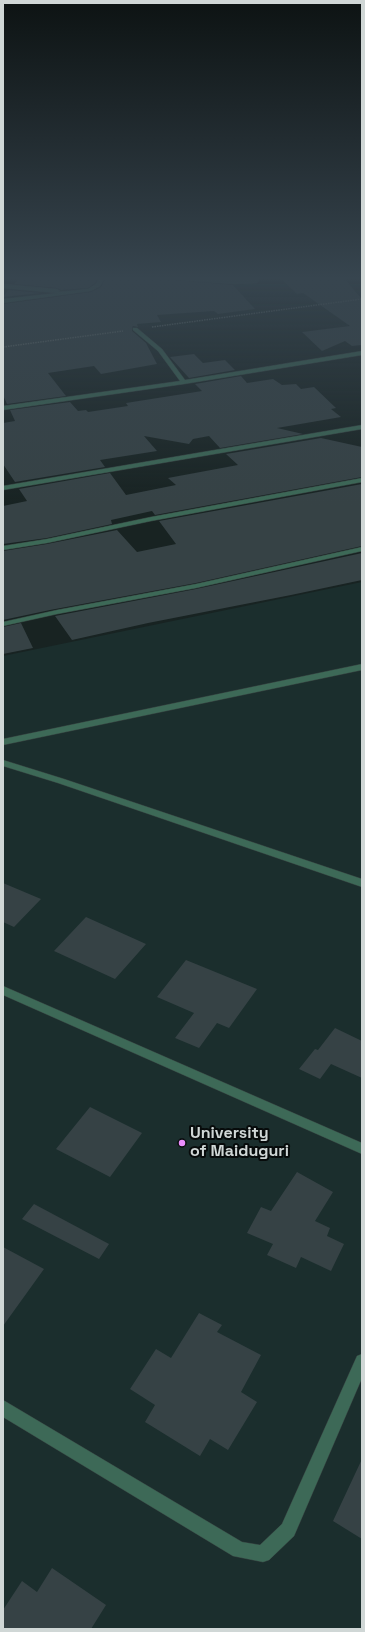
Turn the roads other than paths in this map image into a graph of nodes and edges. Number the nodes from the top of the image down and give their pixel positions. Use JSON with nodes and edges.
{"nodes":[{"id":1,"x":162,"y":353,"type":"edge"},
{"id":2,"x":362,"y":353,"type":"edge"},
{"id":3,"x":184,"y":382,"type":"junction"},
{"id":4,"x":3,"y":408,"type":"edge"},
{"id":5,"x":362,"y":427,"type":"edge"},
{"id":6,"x":362,"y":480,"type":"edge"},
{"id":7,"x":3,"y":488,"type":"edge"},
{"id":8,"x":3,"y":548,"type":"edge"},
{"id":9,"x":362,"y":549,"type":"edge"},
{"id":10,"x":3,"y":624,"type":"edge"},
{"id":11,"x":362,"y":667,"type":"edge"},
{"id":12,"x":3,"y":742,"type":"edge"},
{"id":13,"x":3,"y":763,"type":"edge"},
{"id":14,"x":362,"y":883,"type":"edge"},
{"id":15,"x":3,"y":990,"type":"edge"},
{"id":16,"x":362,"y":1149,"type":"edge"},
{"id":17,"x":362,"y":1361,"type":"edge"},
{"id":18,"x":3,"y":1408,"type":"edge"}],
"edges":[{"from":1,"to":3,"type":"street"},
{"from":2,"to":3,"type":"street"},
{"from":3,"to":4,"type":"street"},
{"from":5,"to":7,"type":"street"},
{"from":6,"to":8,"type":"street"},
{"from":9,"to":10,"type":"street"},
{"from":11,"to":12,"type":"street"},
{"from":13,"to":14,"type":"street"},
{"from":15,"to":16,"type":"street"},
{"from":17,"to":18,"type":"street"}]}
